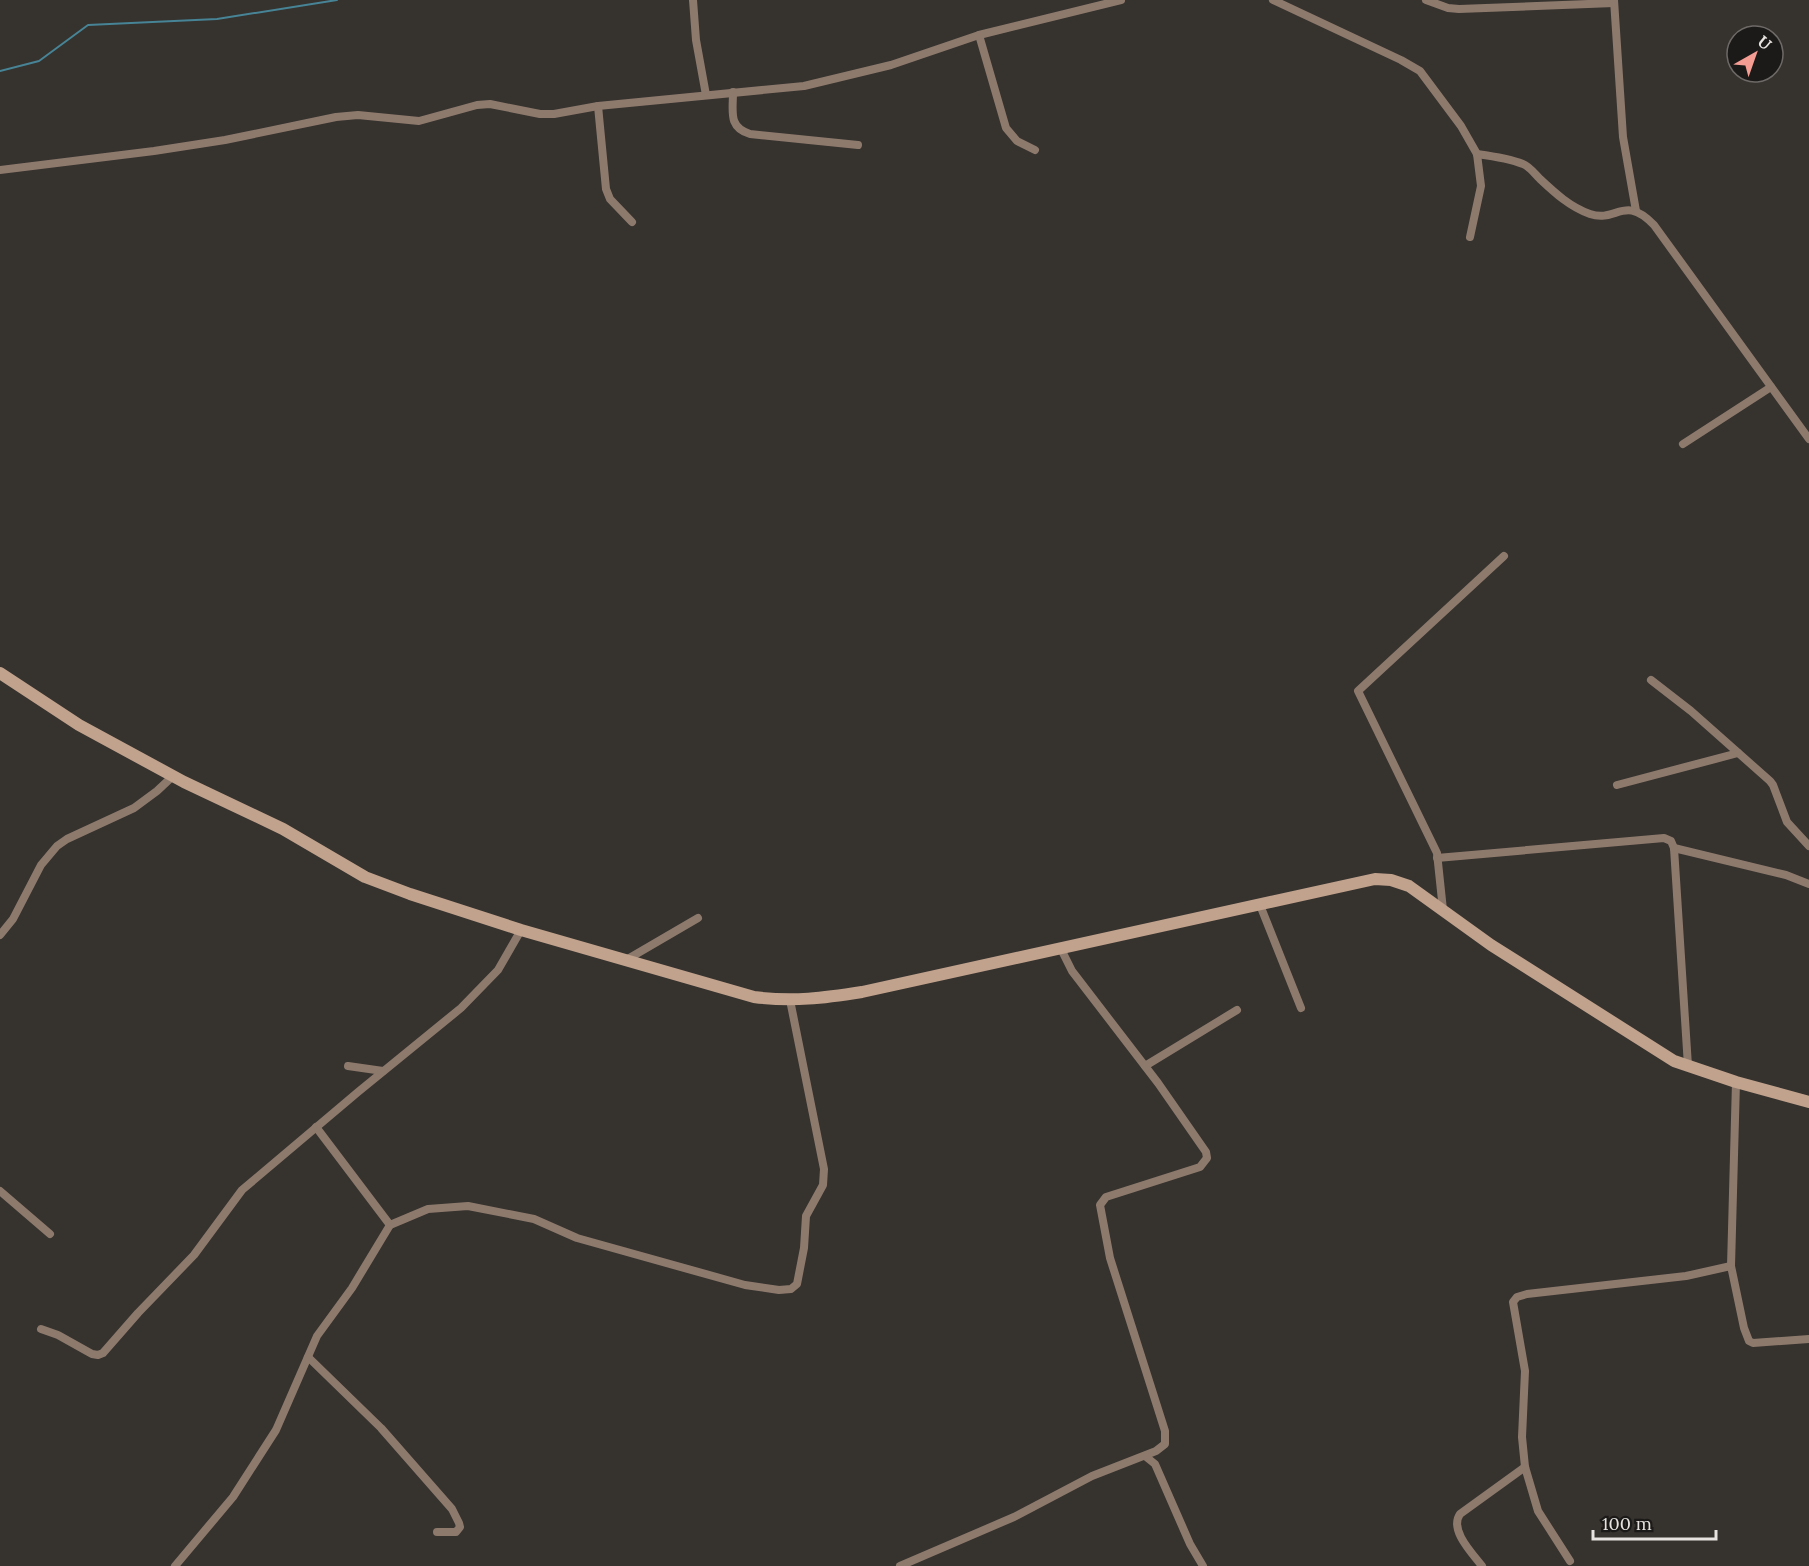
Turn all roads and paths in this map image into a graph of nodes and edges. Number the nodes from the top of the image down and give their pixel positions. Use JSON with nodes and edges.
{"nodes":[{"id":1,"x":693,"y":0,"type":"edge"},
{"id":2,"x":1121,"y":0,"type":"edge"},
{"id":3,"x":1273,"y":0,"type":"edge"},
{"id":4,"x":1426,"y":0,"type":"edge"},
{"id":5,"x":1614,"y":2,"type":"edge"},
{"id":6,"x":979,"y":35,"type":"junction"},
{"id":7,"x":733,"y":92,"type":"junction"},
{"id":8,"x":706,"y":95,"type":"junction"},
{"id":9,"x":598,"y":106,"type":"junction"},
{"id":10,"x":858,"y":145,"type":"dead end"},
{"id":11,"x":1035,"y":150,"type":"dead end"},
{"id":12,"x":1477,"y":154,"type":"junction"},
{"id":13,"x":0,"y":170,"type":"edge"},
{"id":14,"x":1636,"y":211,"type":"junction"},
{"id":15,"x":632,"y":222,"type":"dead end"},
{"id":16,"x":1470,"y":237,"type":"dead end"},
{"id":17,"x":1771,"y":387,"type":"junction"},
{"id":18,"x":1809,"y":439,"type":"edge"},
{"id":19,"x":1683,"y":444,"type":"dead end"},
{"id":20,"x":1504,"y":556,"type":"dead end"},
{"id":21,"x":0,"y":673,"type":"edge"},
{"id":22,"x":1651,"y":680,"type":"dead end"},
{"id":23,"x":1738,"y":753,"type":"junction"},
{"id":24,"x":173,"y":776,"type":"junction"},
{"id":25,"x":1617,"y":785,"type":"dead end"},
{"id":26,"x":1809,"y":846,"type":"edge"},
{"id":27,"x":1674,"y":848,"type":"junction"},
{"id":28,"x":1437,"y":858,"type":"junction"},
{"id":29,"x":1809,"y":884,"type":"edge"},
{"id":30,"x":1260,"y":904,"type":"junction"},
{"id":31,"x":1443,"y":910,"type":"junction"},
{"id":32,"x":698,"y":918,"type":"dead end"},
{"id":33,"x":521,"y":930,"type":"junction"},
{"id":34,"x":0,"y":935,"type":"edge"},
{"id":35,"x":1061,"y":949,"type":"junction"},
{"id":36,"x":626,"y":960,"type":"junction"},
{"id":37,"x":789,"y":1000,"type":"junction"},
{"id":38,"x":1302,"y":1008,"type":"dead end"},
{"id":39,"x":1237,"y":1010,"type":"dead end"},
{"id":40,"x":348,"y":1066,"type":"dead end"},
{"id":41,"x":1145,"y":1066,"type":"junction"},
{"id":42,"x":1688,"y":1066,"type":"junction"},
{"id":43,"x":383,"y":1071,"type":"junction"},
{"id":44,"x":1736,"y":1082,"type":"junction"},
{"id":45,"x":1809,"y":1102,"type":"edge"},
{"id":46,"x":316,"y":1127,"type":"junction"},
{"id":47,"x":0,"y":1191,"type":"edge"},
{"id":48,"x":390,"y":1225,"type":"junction"},
{"id":49,"x":50,"y":1234,"type":"dead end"},
{"id":50,"x":1731,"y":1266,"type":"junction"},
{"id":51,"x":41,"y":1329,"type":"dead end"},
{"id":52,"x":1809,"y":1339,"type":"edge"},
{"id":53,"x":308,"y":1357,"type":"junction"},
{"id":54,"x":1145,"y":1456,"type":"junction"},
{"id":55,"x":1525,"y":1467,"type":"junction"},
{"id":56,"x":437,"y":1532,"type":"dead end"},
{"id":57,"x":1570,"y":1561,"type":"dead end"},
{"id":58,"x":175,"y":1566,"type":"edge"},
{"id":59,"x":900,"y":1566,"type":"edge"},
{"id":60,"x":1203,"y":1566,"type":"edge"},
{"id":61,"x":1482,"y":1566,"type":"edge"}],
"edges":[{"from":1,"to":8,"type":"street"},
{"from":2,"to":6,"type":"street"},
{"from":3,"to":12,"type":"street"},
{"from":4,"to":5,"type":"street"},
{"from":5,"to":14,"type":"street"},
{"from":6,"to":7,"type":"street"},
{"from":6,"to":11,"type":"street"},
{"from":7,"to":8,"type":"street"},
{"from":7,"to":10,"type":"street"},
{"from":8,"to":9,"type":"street"},
{"from":9,"to":13,"type":"street"},
{"from":9,"to":15,"type":"street"},
{"from":12,"to":14,"type":"street"},
{"from":12,"to":16,"type":"street"},
{"from":14,"to":17,"type":"street"},
{"from":17,"to":18,"type":"street"},
{"from":17,"to":19,"type":"street"},
{"from":20,"to":28,"type":"street"},
{"from":21,"to":24,"type":"street"},
{"from":22,"to":23,"type":"street"},
{"from":23,"to":25,"type":"street"},
{"from":23,"to":26,"type":"street"},
{"from":24,"to":33,"type":"street"},
{"from":24,"to":34,"type":"street"},
{"from":27,"to":28,"type":"street"},
{"from":27,"to":29,"type":"street"},
{"from":27,"to":42,"type":"street"},
{"from":28,"to":31,"type":"street"},
{"from":30,"to":31,"type":"street"},
{"from":30,"to":35,"type":"street"},
{"from":30,"to":38,"type":"street"},
{"from":31,"to":42,"type":"street"},
{"from":32,"to":36,"type":"street"},
{"from":33,"to":36,"type":"street"},
{"from":33,"to":43,"type":"street"},
{"from":35,"to":37,"type":"street"},
{"from":35,"to":41,"type":"street"},
{"from":36,"to":37,"type":"street"},
{"from":37,"to":48,"type":"street"},
{"from":39,"to":41,"type":"street"},
{"from":40,"to":43,"type":"street"},
{"from":41,"to":54,"type":"street"},
{"from":42,"to":44,"type":"street"},
{"from":43,"to":46,"type":"street"},
{"from":44,"to":45,"type":"street"},
{"from":44,"to":50,"type":"street"},
{"from":46,"to":48,"type":"street"},
{"from":46,"to":51,"type":"street"},
{"from":47,"to":49,"type":"street"},
{"from":48,"to":53,"type":"street"},
{"from":50,"to":52,"type":"street"},
{"from":50,"to":55,"type":"street"},
{"from":53,"to":56,"type":"street"},
{"from":53,"to":58,"type":"street"},
{"from":54,"to":59,"type":"street"},
{"from":54,"to":60,"type":"street"},
{"from":55,"to":57,"type":"street"},
{"from":55,"to":61,"type":"street"}]}
